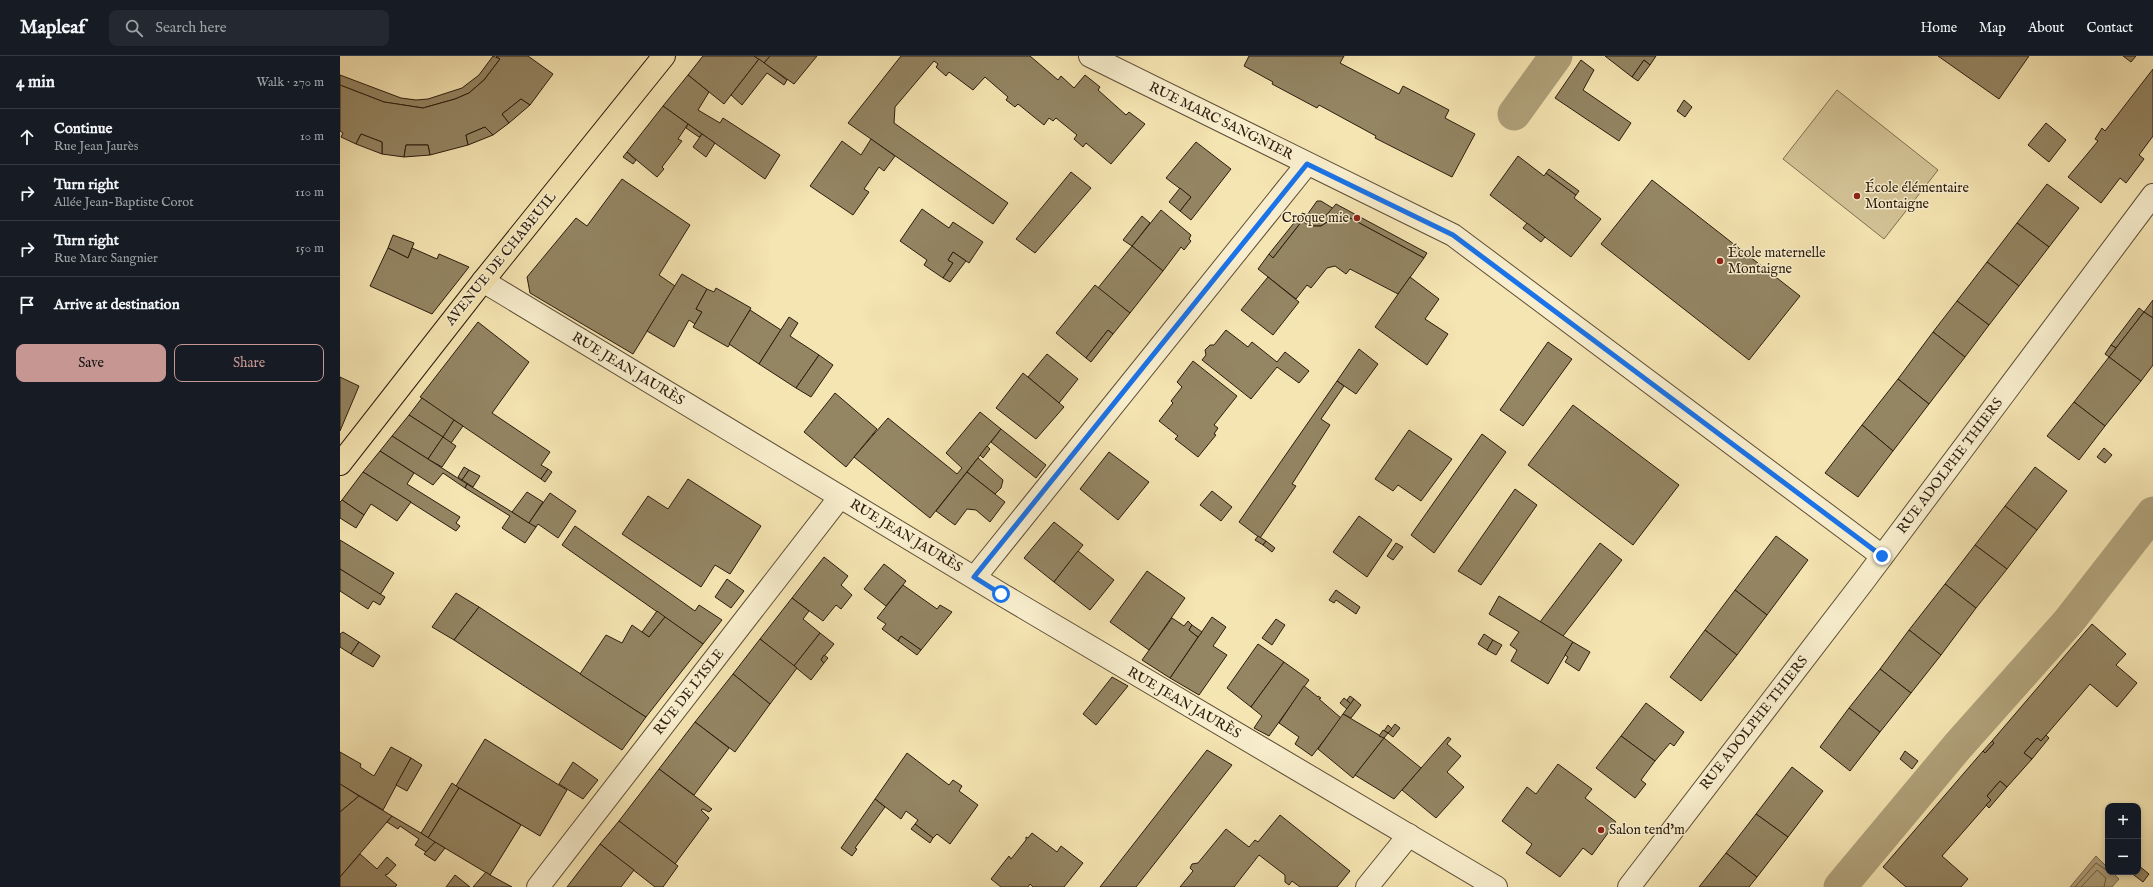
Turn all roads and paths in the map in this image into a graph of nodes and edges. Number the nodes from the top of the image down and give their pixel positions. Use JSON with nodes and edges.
{"nodes":[{"id":1,"x":664,"y":56,"type":"edge"},
{"id":2,"x":1090,"y":56,"type":"edge"},
{"id":3,"x":1307,"y":164,"type":"junction"},
{"id":4,"x":2153,"y":195,"type":"edge"},
{"id":5,"x":483,"y":281,"type":"junction"},
{"id":6,"x":342,"y":459,"type":"edge"},
{"id":7,"x":840,"y":497,"type":"junction"},
{"id":8,"x":1882,"y":556,"type":"junction"},
{"id":9,"x":974,"y":577,"type":"junction"},
{"id":10,"x":1409,"y":835,"type":"junction"},
{"id":11,"x":538,"y":887,"type":"edge"},
{"id":12,"x":1367,"y":887,"type":"edge"},
{"id":13,"x":1496,"y":887,"type":"edge"},
{"id":14,"x":1629,"y":887,"type":"edge"}],
"edges":[{"from":1,"to":5,"type":"main road","name":"AVENUE DE CHABEUIL"},
{"from":2,"to":3,"type":"street","name":"RUE MARC SANGNIER"},
{"from":3,"to":8,"type":"street","name":"RUE MARC SANGNIER"},
{"from":3,"to":9,"type":"street"},
{"from":4,"to":8,"type":"street","name":"RUE ADOLPHE THIERS"},
{"from":5,"to":6,"type":"main road","name":"AVENUE DE CHABEUIL"},
{"from":5,"to":7,"type":"street","name":"RUE JEAN JAURÈS"},
{"from":7,"to":9,"type":"street","name":"RUE JEAN JAURÈS"},
{"from":7,"to":11,"type":"street","name":"RUE DE L'ISLE"},
{"from":8,"to":14,"type":"street","name":"RUE ADOLPHE THIERS"},
{"from":9,"to":10,"type":"street","name":"RUE JEAN JAURÈS"},
{"from":10,"to":12,"type":"street"},
{"from":10,"to":13,"type":"street","name":"RUE JEAN JAURÈS"}]}
